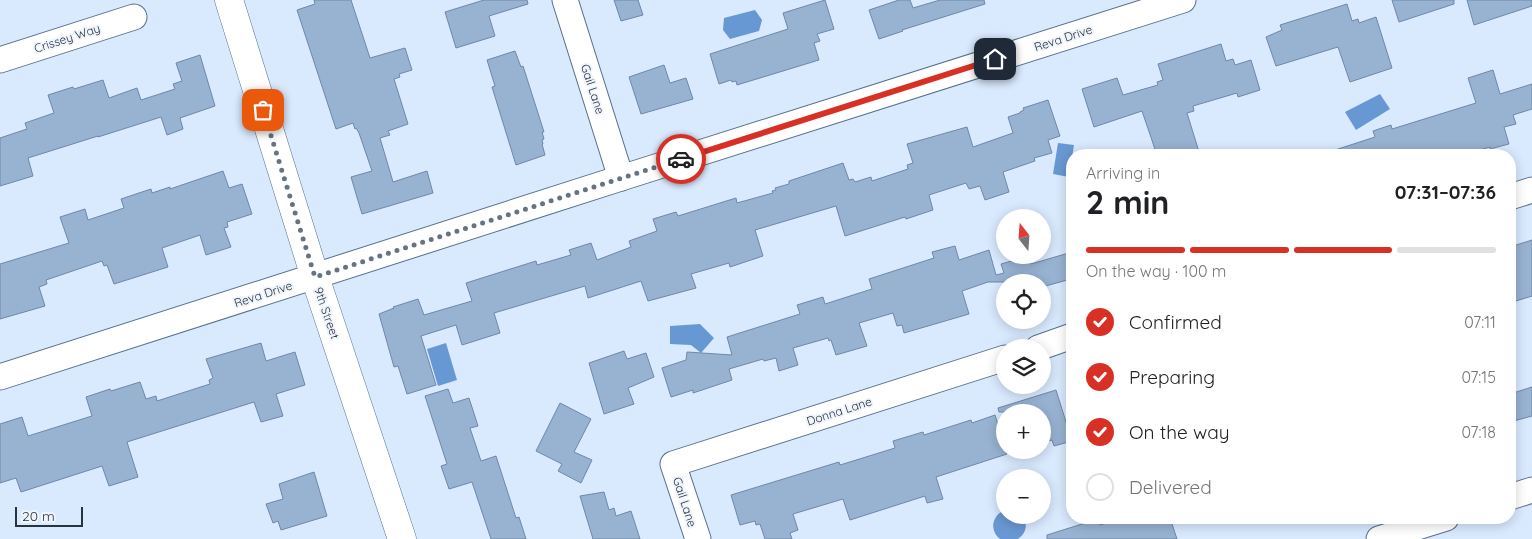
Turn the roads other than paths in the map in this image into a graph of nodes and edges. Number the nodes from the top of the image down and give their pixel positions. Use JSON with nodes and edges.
{"nodes":[{"id":1,"x":229,"y":0,"type":"edge"},
{"id":2,"x":565,"y":0,"type":"edge"},
{"id":3,"x":1183,"y":0,"type":"edge"},
{"id":4,"x":134,"y":16,"type":"dead end"},
{"id":5,"x":0,"y":60,"type":"edge"},
{"id":6,"x":621,"y":178,"type":"junction"},
{"id":7,"x":1532,"y":190,"type":"edge"},
{"id":8,"x":1516,"y":195,"type":"edge"},
{"id":9,"x":315,"y":277,"type":"junction"},
{"id":10,"x":1066,"y":338,"type":"edge"},
{"id":11,"x":1051,"y":343,"type":"edge"},
{"id":12,"x":996,"y":361,"type":"edge"},
{"id":13,"x":0,"y":377,"type":"edge"},
{"id":14,"x":673,"y":464,"type":"joint"},
{"id":15,"x":1532,"y":490,"type":"edge"},
{"id":16,"x":1516,"y":495,"type":"edge"},
{"id":17,"x":1427,"y":524,"type":"edge"},
{"id":18,"x":402,"y":539,"type":"edge"},
{"id":19,"x":698,"y":539,"type":"edge"},
{"id":20,"x":1379,"y":539,"type":"edge"}],
"edges":[{"from":1,"to":9,"type":"street","name":"9th Street"},
{"from":2,"to":6,"type":"street","name":"Gail Lane"},
{"from":3,"to":6,"type":"street","name":"Reva Drive"},
{"from":4,"to":5,"type":"street","name":"Crissey Way"},
{"from":6,"to":9,"type":"street","name":"Reva Drive"},
{"from":7,"to":8,"type":"street"},
{"from":9,"to":13,"type":"street","name":"Reva Drive"},
{"from":9,"to":18,"type":"street","name":"9th Street"},
{"from":10,"to":11,"type":"street"},
{"from":12,"to":14,"type":"street","name":"Donna Lane"},
{"from":14,"to":19,"type":"street","name":"Gail Lane"},
{"from":15,"to":16,"type":"street"},
{"from":17,"to":20,"type":"street"}]}
